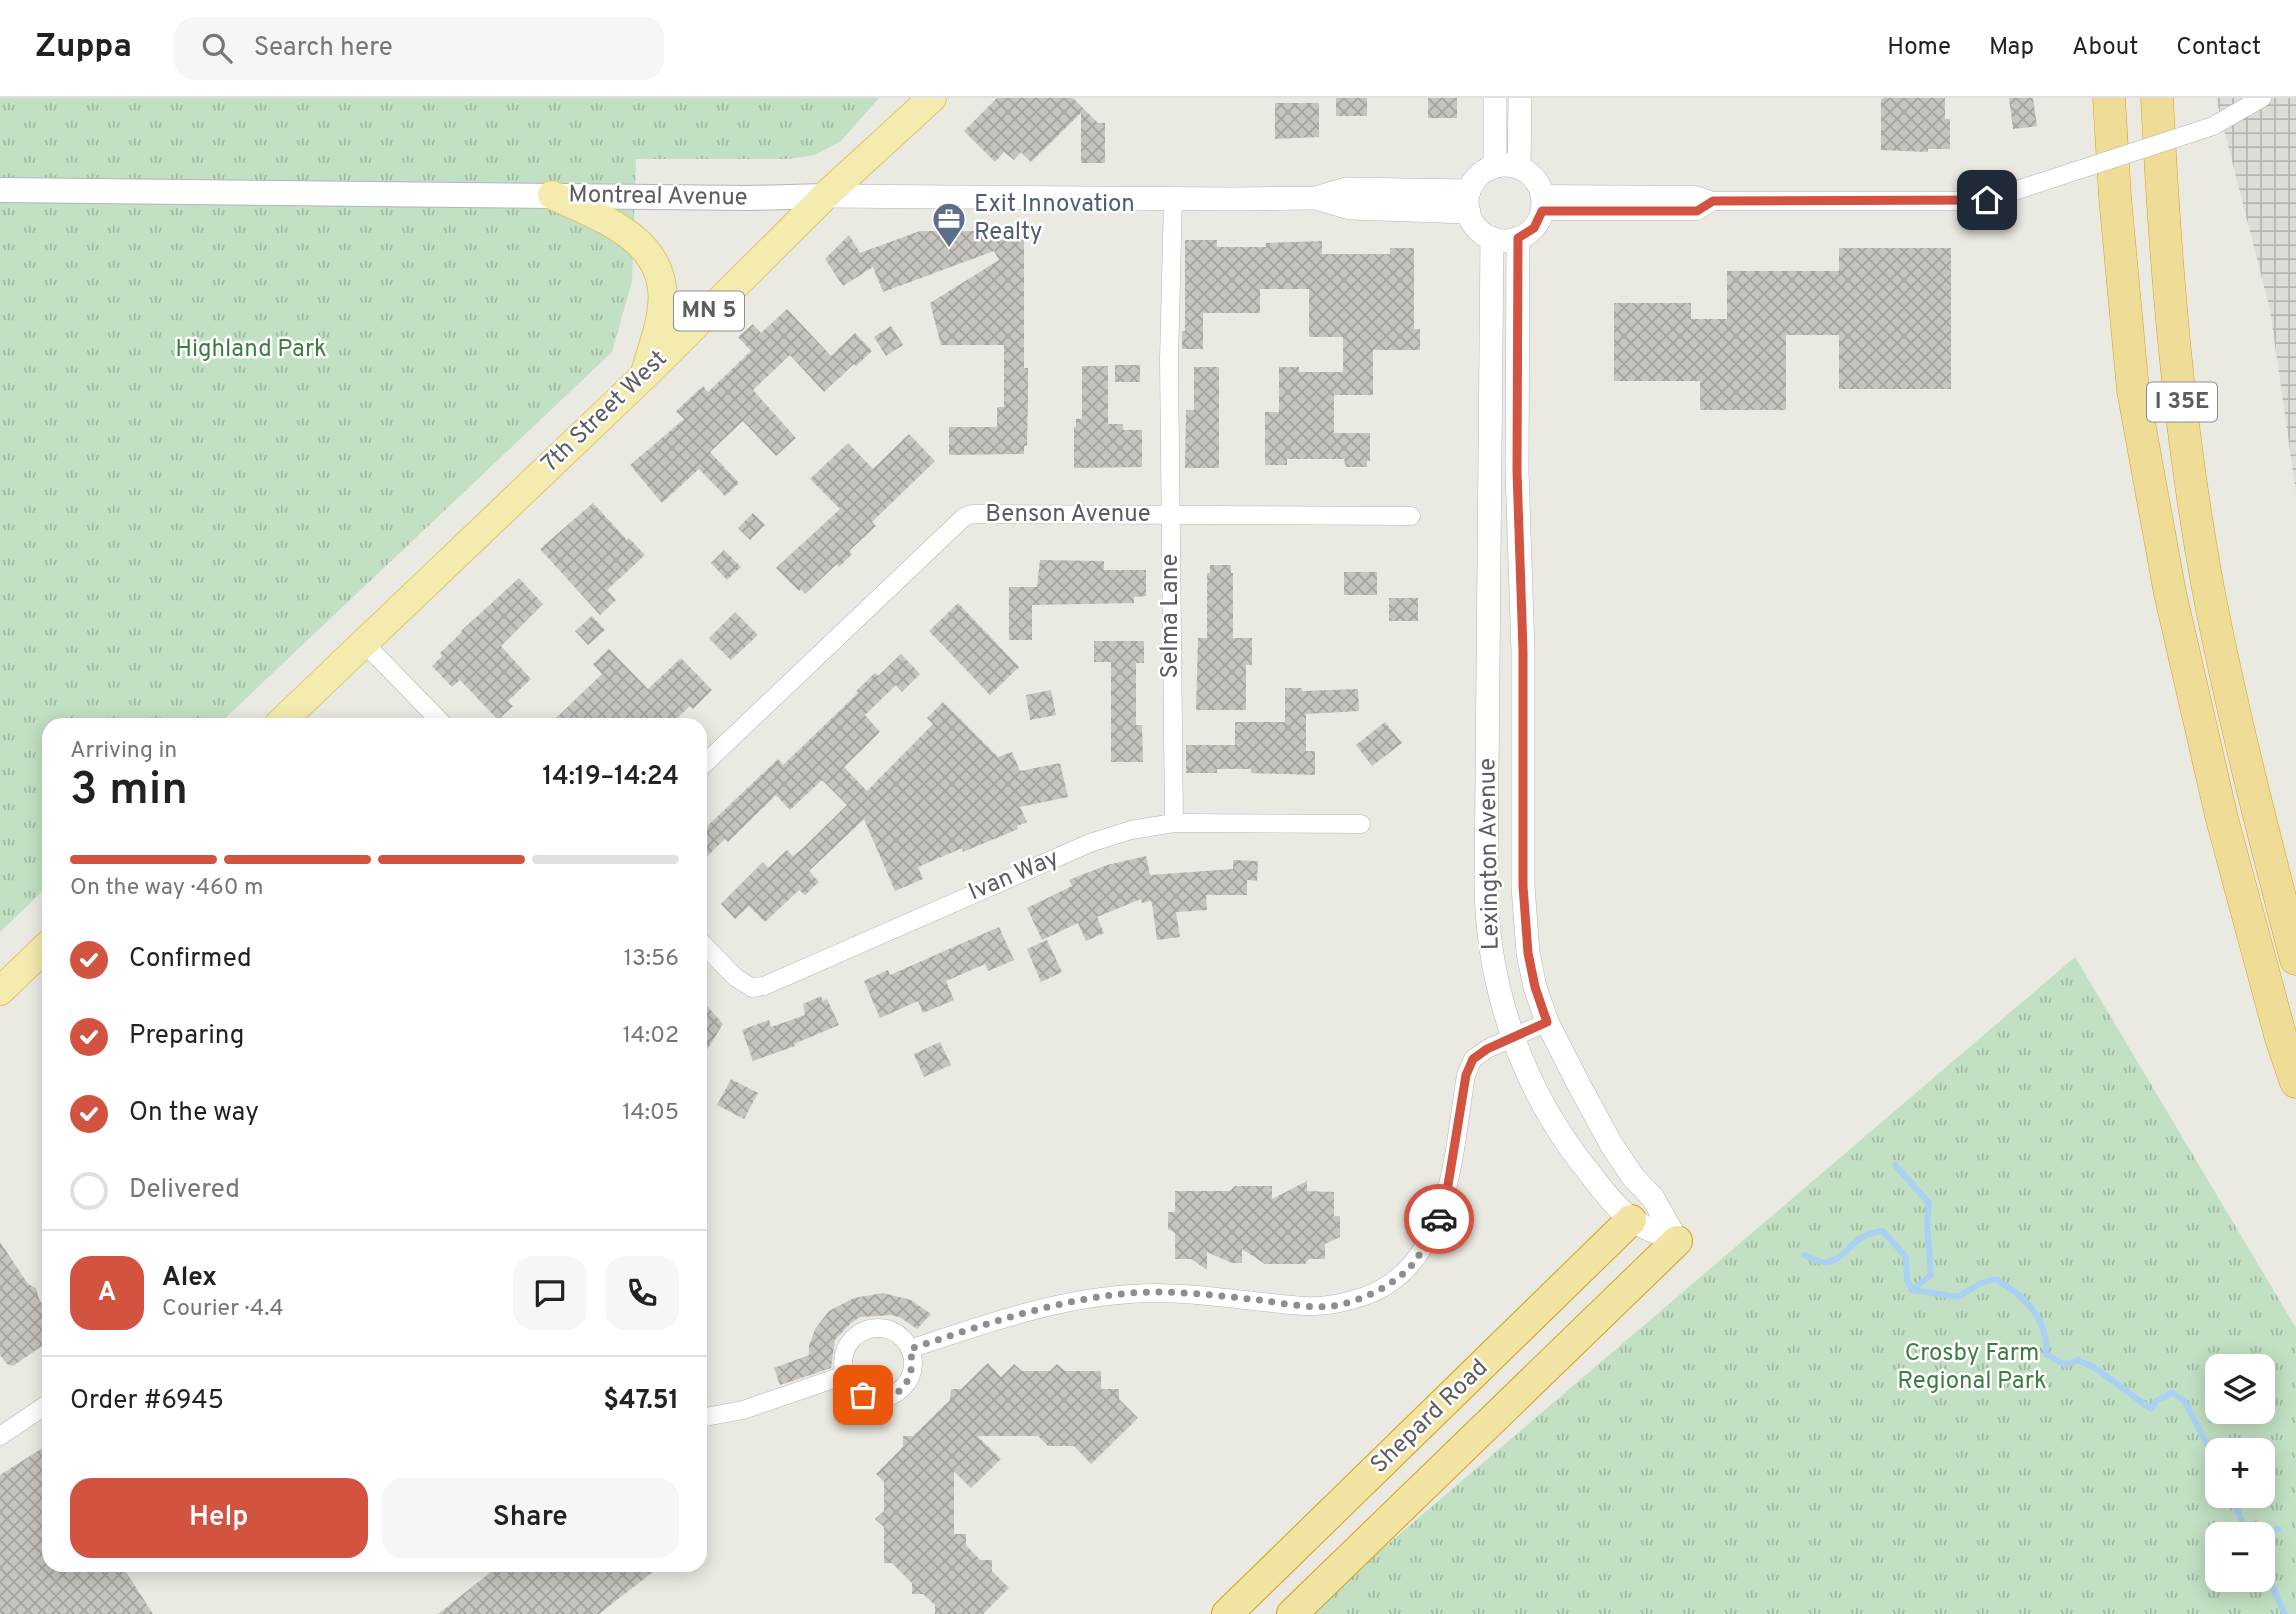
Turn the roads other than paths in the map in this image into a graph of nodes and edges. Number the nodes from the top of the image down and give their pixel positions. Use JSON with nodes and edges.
{"nodes":[{"id":1,"x":932,"y":98,"type":"edge"},
{"id":2,"x":1495,"y":98,"type":"edge"},
{"id":3,"x":1520,"y":98,"type":"edge"},
{"id":4,"x":2086,"y":98,"type":"edge"},
{"id":5,"x":2109,"y":98,"type":"edge"},
{"id":6,"x":2157,"y":98,"type":"edge"},
{"id":7,"x":2262,"y":98,"type":"edge"},
{"id":8,"x":1495,"y":166,"type":"junction"},
{"id":9,"x":1519,"y":167,"type":"junction"},
{"id":10,"x":0,"y":190,"type":"edge"},
{"id":11,"x":552,"y":195,"type":"junction"},
{"id":12,"x":825,"y":196,"type":"junction"},
{"id":13,"x":1172,"y":198,"type":"junction"},
{"id":14,"x":1469,"y":202,"type":"junction"},
{"id":15,"x":1542,"y":202,"type":"junction"},
{"id":16,"x":1492,"y":238,"type":"junction"},
{"id":17,"x":1518,"y":238,"type":"junction"},
{"id":18,"x":2127,"y":326,"type":"junction"},
{"id":19,"x":644,"y":376,"type":"junction"},
{"id":20,"x":1171,"y":515,"type":"junction"},
{"id":21,"x":1411,"y":516,"type":"dead end"},
{"id":22,"x":364,"y":643,"type":"junction"},
{"id":23,"x":285,"y":718,"type":"edge"},
{"id":24,"x":437,"y":718,"type":"edge"},
{"id":25,"x":707,"y":761,"type":"edge"},
{"id":26,"x":1174,"y":823,"type":"junction"},
{"id":27,"x":1361,"y":824,"type":"dead end"},
{"id":28,"x":707,"y":948,"type":"edge"},
{"id":29,"x":42,"y":951,"type":"edge"},
{"id":30,"x":2296,"y":959,"type":"edge"},
{"id":31,"x":0,"y":990,"type":"edge"},
{"id":32,"x":1547,"y":1022,"type":"junction"},
{"id":33,"x":1513,"y":1036,"type":"junction"},
{"id":34,"x":2296,"y":1082,"type":"edge"},
{"id":35,"x":1631,"y":1220,"type":"junction"},
{"id":36,"x":1676,"y":1241,"type":"junction"},
{"id":37,"x":910,"y":1349,"type":"junction"},
{"id":38,"x":845,"y":1375,"type":"junction"},
{"id":39,"x":42,"y":1408,"type":"edge"},
{"id":40,"x":707,"y":1417,"type":"edge"},
{"id":41,"x":0,"y":1436,"type":"edge"},
{"id":42,"x":1227,"y":1614,"type":"edge"},
{"id":43,"x":1292,"y":1614,"type":"edge"}],
"edges":[{"from":1,"to":12,"type":"main road","name":"7th Street West","number":"MN 5"},
{"from":2,"to":8,"type":"street"},
{"from":3,"to":9,"type":"street"},
{"from":4,"to":18,"type":"highway"},
{"from":5,"to":18,"type":"highway","number":"I 35E"},
{"from":6,"to":30,"type":"highway","number":"I 35E"},
{"from":7,"to":15,"type":"street","bridge":true},
{"from":8,"to":9,"type":"street"},
{"from":8,"to":14,"type":"street"},
{"from":9,"to":15,"type":"street"},
{"from":10,"to":11,"type":"main road","name":"Montreal Avenue"},
{"from":11,"to":12,"type":"main road","name":"Montreal Avenue"},
{"from":11,"to":19,"type":"main road"},
{"from":12,"to":13,"type":"street","name":"Montreal Avenue"},
{"from":12,"to":19,"type":"main road","name":"7th Street West","number":"MN 5"},
{"from":13,"to":14,"type":"street","name":"Montreal Avenue"},
{"from":13,"to":20,"type":"street","name":"Selma Lane"},
{"from":14,"to":16,"type":"street"},
{"from":15,"to":17,"type":"street"},
{"from":16,"to":17,"type":"street"},
{"from":16,"to":33,"type":"street","name":"Lexington Avenue"},
{"from":17,"to":32,"type":"street","name":"Lexington Avenue"},
{"from":18,"to":34,"type":"highway","number":"I 35E"},
{"from":19,"to":22,"type":"main road","name":"7th Street West","number":"MN 5"},
{"from":20,"to":21,"type":"street","name":"Benson Avenue"},
{"from":20,"to":25,"type":"street","name":"Benson Avenue"},
{"from":20,"to":26,"type":"street","name":"Selma Lane"},
{"from":22,"to":23,"type":"main road","name":"7th Street West","number":"MN 5"},
{"from":22,"to":24,"type":"street"},
{"from":26,"to":27,"type":"street","name":"Ivan Way"},
{"from":26,"to":28,"type":"street","name":"Ivan Way"},
{"from":29,"to":31,"type":"main road"},
{"from":32,"to":33,"type":"street"},
{"from":32,"to":36,"type":"street","name":"Lexington Avenue"},
{"from":33,"to":35,"type":"street","name":"Lexington Avenue"},
{"from":33,"to":37,"type":"street"},
{"from":35,"to":36,"type":"street","name":"Lexington Avenue"},
{"from":35,"to":42,"type":"highway","name":"Shepard Road"},
{"from":36,"to":43,"type":"highway","name":"Shepard Road"},
{"from":37,"to":38,"type":"street"},
{"from":37,"to":38,"type":"street"},
{"from":38,"to":40,"type":"street"},
{"from":39,"to":41,"type":"street"}]}
